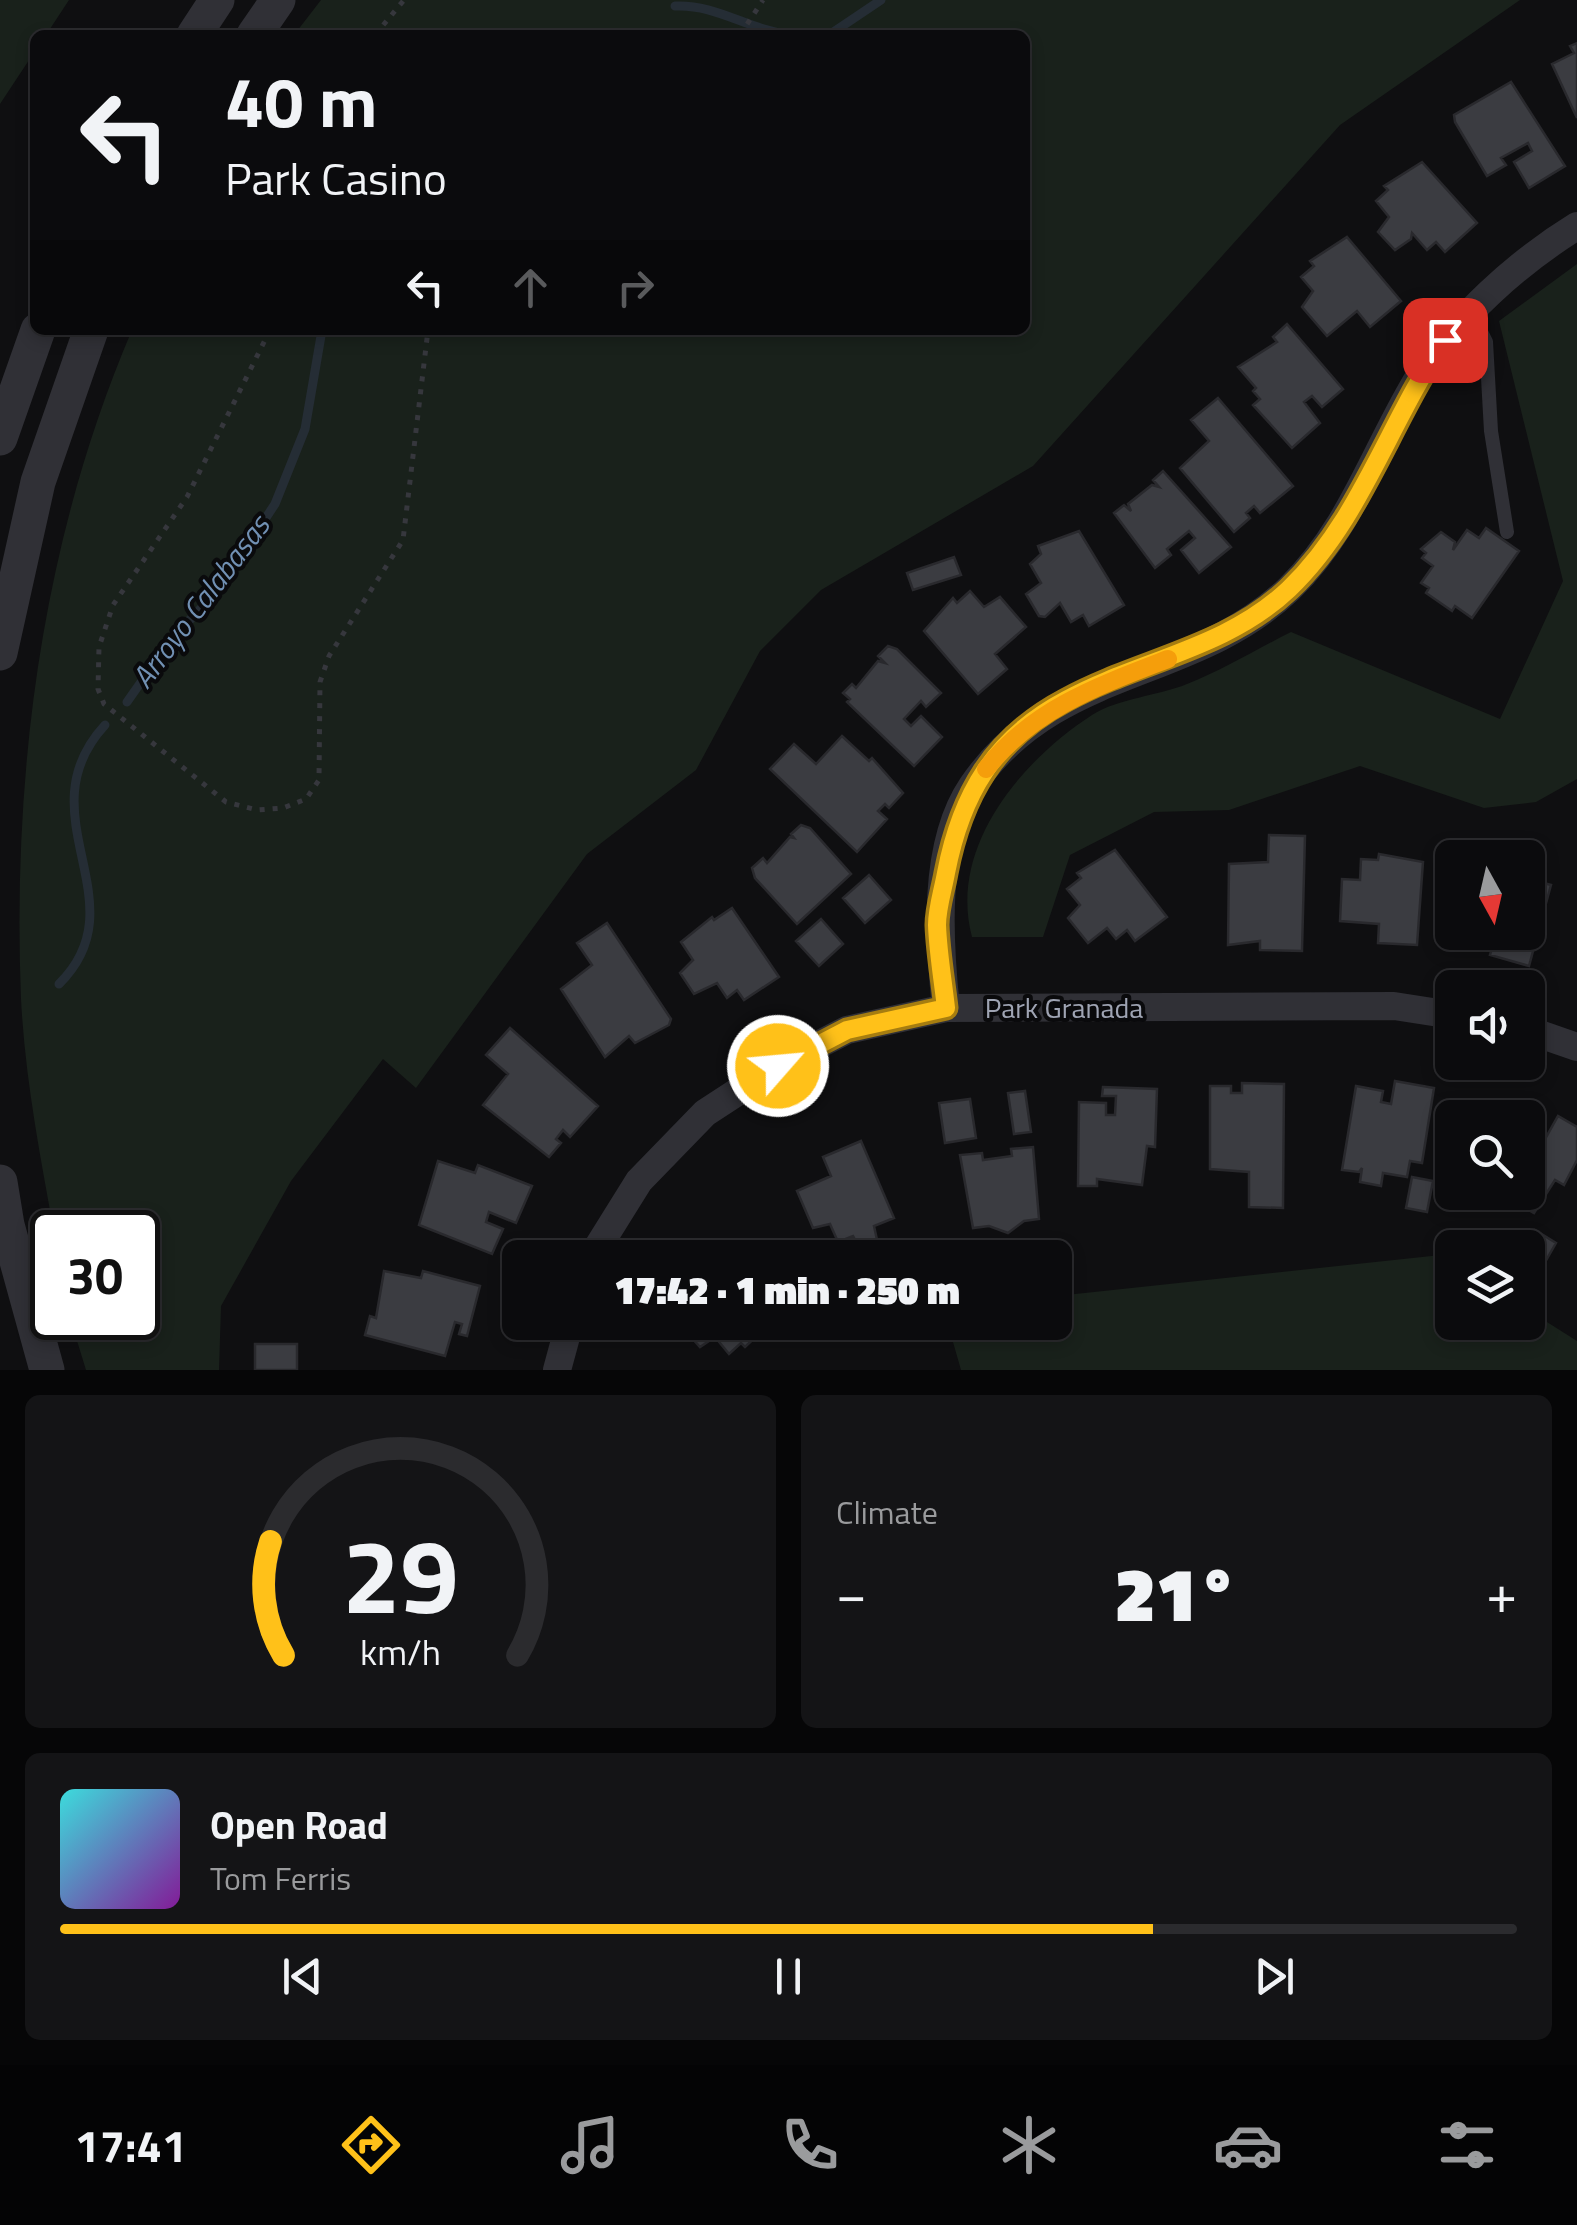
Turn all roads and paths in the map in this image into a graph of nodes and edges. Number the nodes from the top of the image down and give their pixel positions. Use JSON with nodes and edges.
{"nodes":[{"id":1,"x":218,"y":0,"type":"edge"},
{"id":2,"x":278,"y":0,"type":"edge"},
{"id":3,"x":404,"y":0,"type":"edge"},
{"id":4,"x":764,"y":0,"type":"edge"},
{"id":5,"x":197,"y":30,"type":"edge"},
{"id":6,"x":257,"y":30,"type":"edge"},
{"id":7,"x":378,"y":30,"type":"edge"},
{"id":8,"x":744,"y":30,"type":"edge"},
{"id":9,"x":1577,"y":226,"type":"edge"},
{"id":10,"x":1471,"y":312,"type":"junction"},
{"id":11,"x":36,"y":335,"type":"edge"},
{"id":12,"x":89,"y":335,"type":"edge"},
{"id":13,"x":268,"y":335,"type":"edge"},
{"id":14,"x":427,"y":335,"type":"edge"},
{"id":15,"x":0,"y":438,"type":"edge"},
{"id":16,"x":1507,"y":532,"type":"dead end"},
{"id":17,"x":0,"y":652,"type":"edge"},
{"id":18,"x":946,"y":1008,"type":"junction"},
{"id":19,"x":1435,"y":1012,"type":"edge"},
{"id":20,"x":1545,"y":1036,"type":"edge"},
{"id":21,"x":1577,"y":1047,"type":"edge"},
{"id":22,"x":0,"y":1182,"type":"edge"},
{"id":23,"x":602,"y":1240,"type":"edge"},
{"id":24,"x":566,"y":1340,"type":"edge"},
{"id":25,"x":47,"y":1370,"type":"edge"},
{"id":26,"x":558,"y":1370,"type":"edge"}],
"edges":[{"from":1,"to":5,"type":"street"},
{"from":2,"to":6,"type":"street"},
{"from":3,"to":7,"type":"path"},
{"from":4,"to":8,"type":"path"},
{"from":9,"to":10,"type":"street"},
{"from":10,"to":16,"type":"lane"},
{"from":10,"to":18,"type":"street"},
{"from":11,"to":15,"type":"street"},
{"from":12,"to":17,"type":"street"},
{"from":13,"to":14,"type":"path"},
{"from":18,"to":19,"type":"street","name":"Park Granada"},
{"from":18,"to":23,"type":"street","name":"Park Granada"},
{"from":20,"to":21,"type":"street"},
{"from":22,"to":25,"type":"street"},
{"from":24,"to":26,"type":"street"}]}
